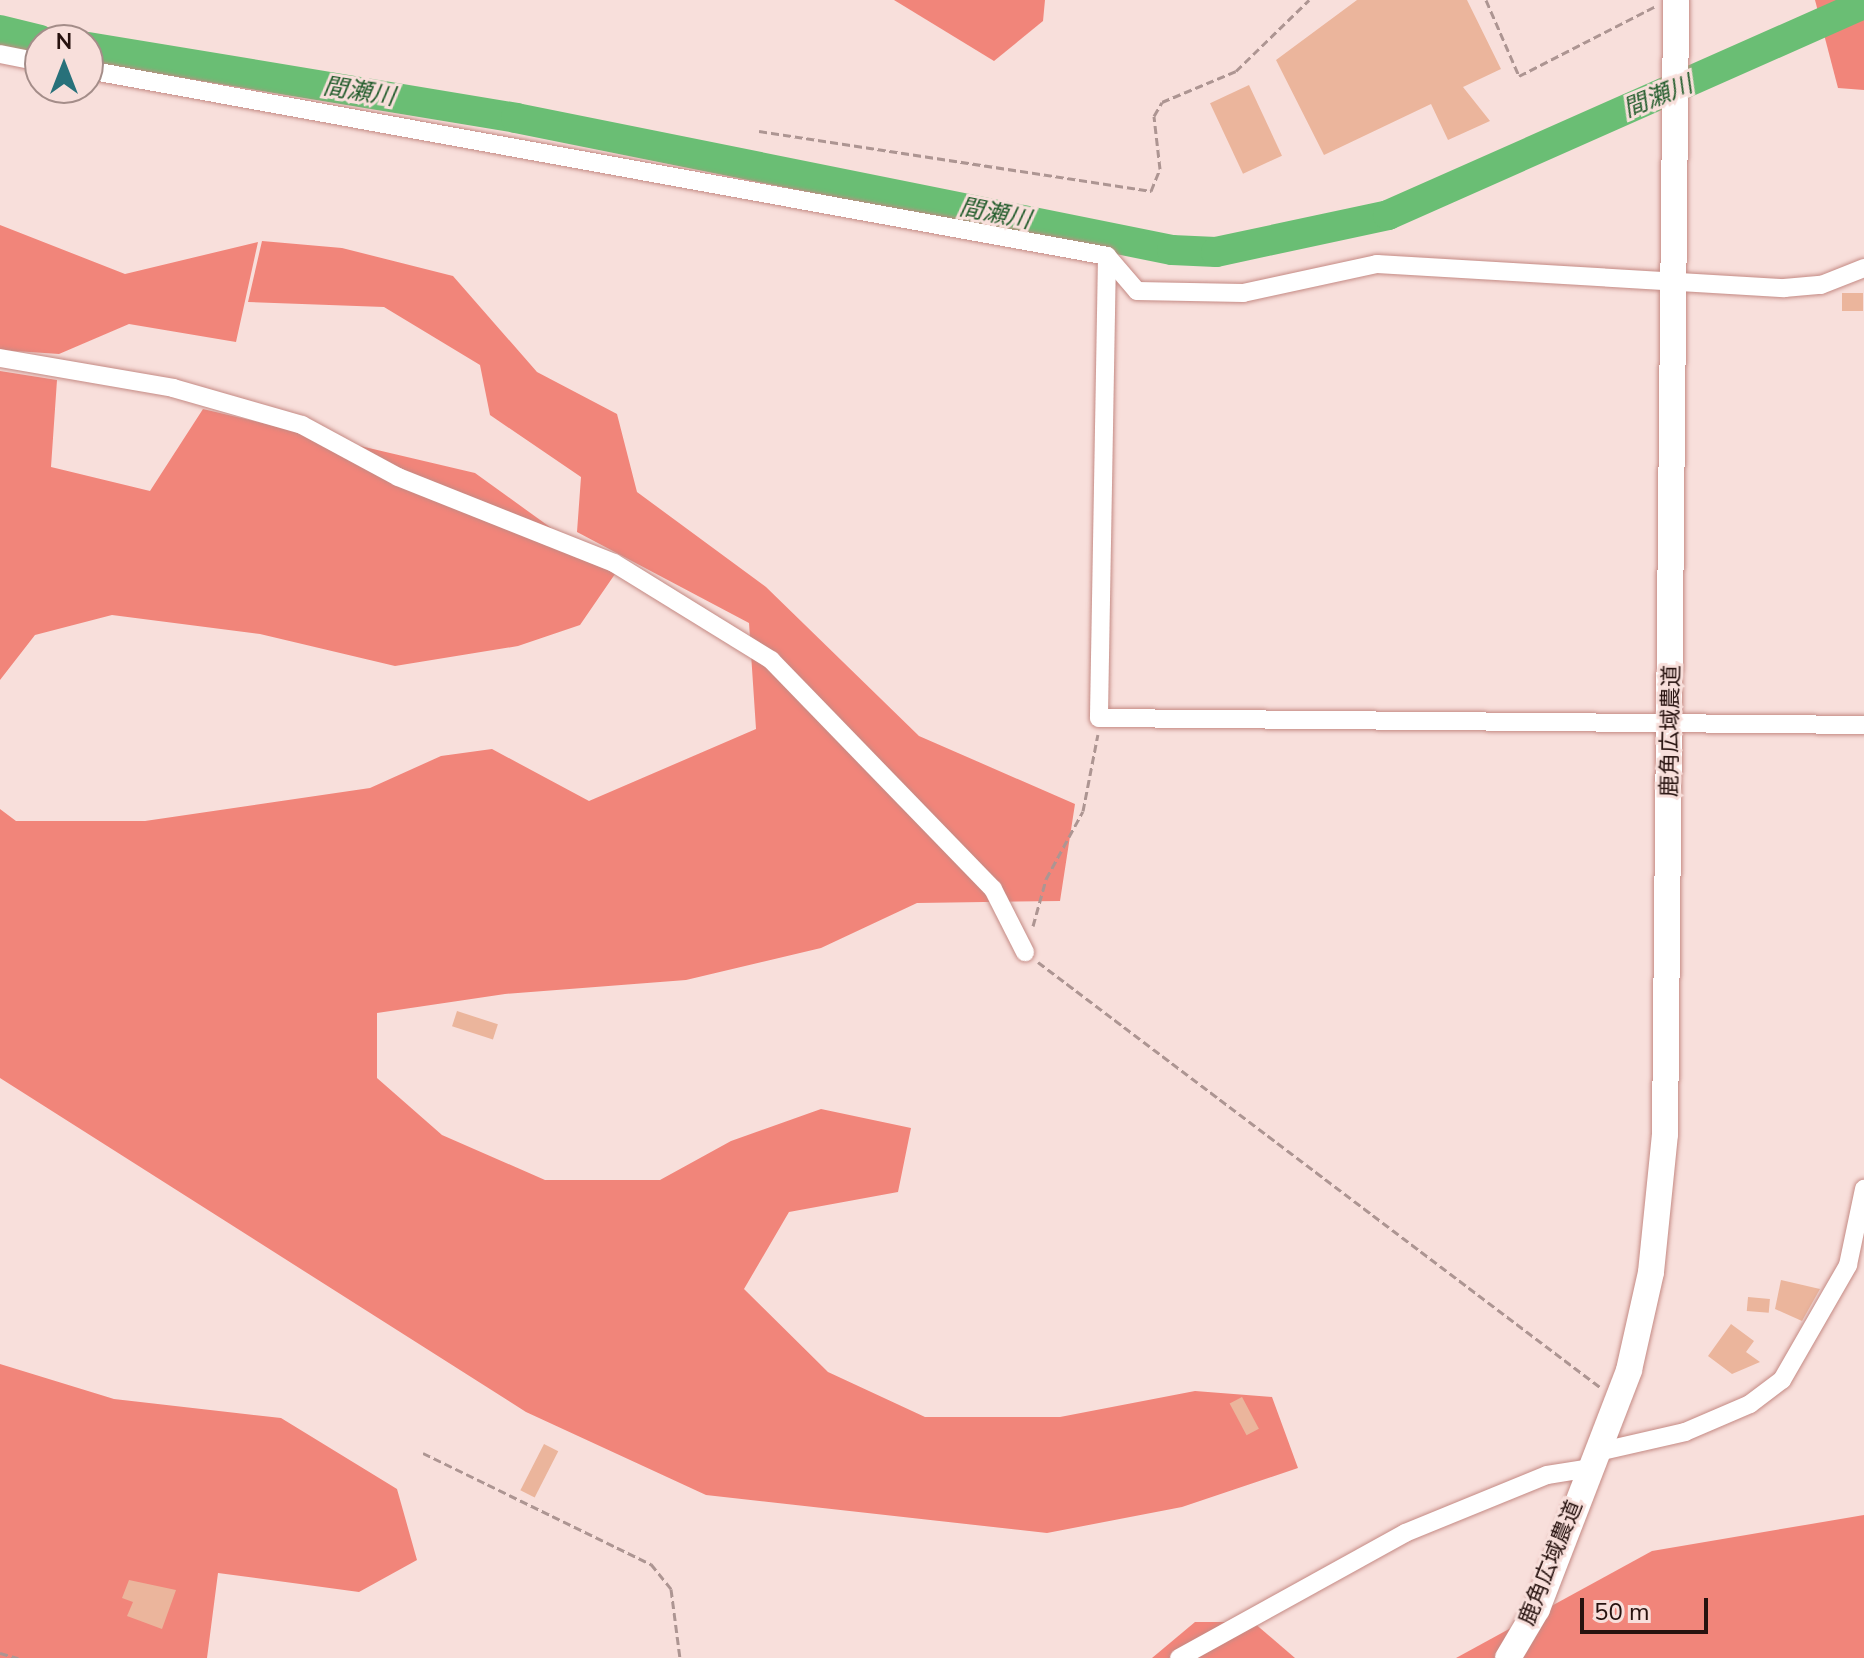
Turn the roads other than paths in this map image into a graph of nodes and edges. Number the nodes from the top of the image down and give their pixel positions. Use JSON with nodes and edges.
{"nodes":[{"id":1,"x":1676,"y":0,"type":"edge"},
{"id":2,"x":0,"y":54,"type":"edge"},
{"id":3,"x":24,"y":59,"type":"edge"},
{"id":4,"x":104,"y":73,"type":"edge"},
{"id":5,"x":1107,"y":256,"type":"junction"},
{"id":6,"x":1864,"y":268,"type":"edge"},
{"id":7,"x":1673,"y":280,"type":"junction"},
{"id":8,"x":0,"y":358,"type":"edge"},
{"id":9,"x":1671,"y":720,"type":"junction"},
{"id":10,"x":1864,"y":725,"type":"edge"},
{"id":11,"x":1025,"y":952,"type":"road end"},
{"id":12,"x":1864,"y":1189,"type":"edge"},
{"id":13,"x":1595,"y":1460,"type":"junction"},
{"id":14,"x":1179,"y":1658,"type":"edge"},
{"id":15,"x":1508,"y":1658,"type":"edge"}],
"edges":[{"from":1,"to":7,"type":"street","name":"鹿角広域農道"},
{"from":2,"to":3,"type":"street"},
{"from":4,"to":5,"type":"street"},
{"from":5,"to":7,"type":"street"},
{"from":5,"to":9,"type":"street"},
{"from":6,"to":7,"type":"street"},
{"from":7,"to":9,"type":"street","name":"鹿角広域農道"},
{"from":8,"to":11,"type":"street"},
{"from":9,"to":10,"type":"street"},
{"from":9,"to":13,"type":"street","name":"鹿角広域農道"},
{"from":12,"to":13,"type":"street"},
{"from":13,"to":14,"type":"street"},
{"from":13,"to":15,"type":"street","name":"鹿角広域農道"}]}
